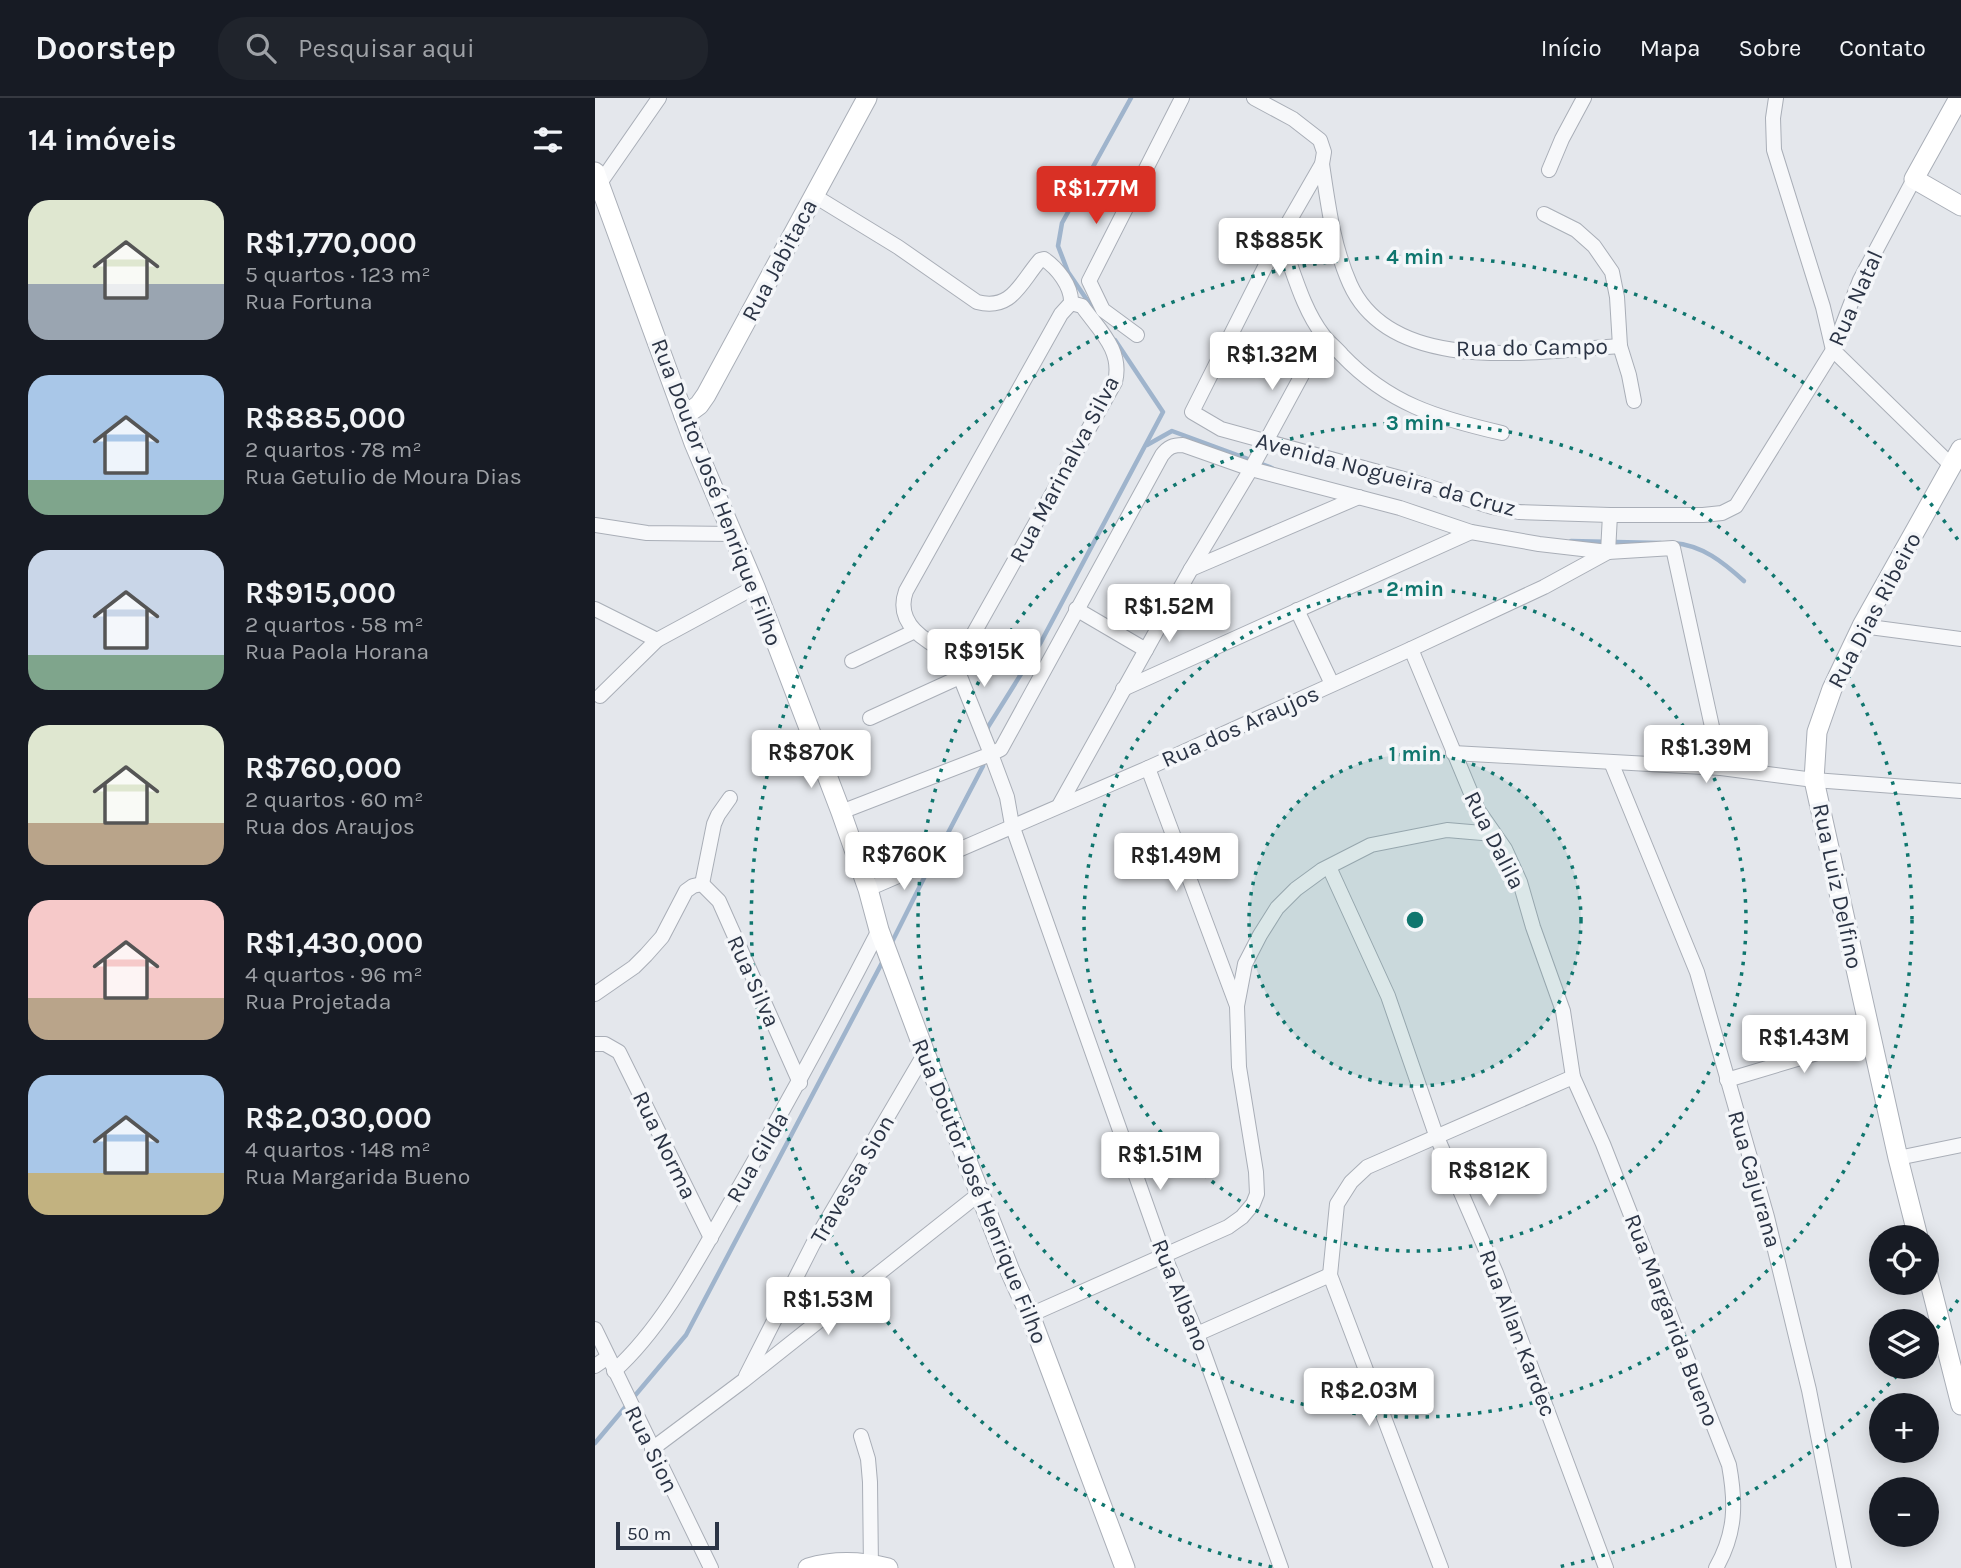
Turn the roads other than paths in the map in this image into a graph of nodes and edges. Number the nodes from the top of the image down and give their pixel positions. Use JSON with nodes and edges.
{"nodes":[{"id":1,"x":659,"y":98,"type":"edge"},
{"id":2,"x":867,"y":98,"type":"edge"},
{"id":3,"x":1182,"y":98,"type":"edge"},
{"id":4,"x":1254,"y":98,"type":"edge"},
{"id":5,"x":1584,"y":98,"type":"edge"},
{"id":6,"x":1776,"y":98,"type":"edge"},
{"id":7,"x":1959,"y":98,"type":"edge"},
{"id":8,"x":1322,"y":164,"type":"junction"},
{"id":9,"x":1549,"y":170,"type":"dead end"},
{"id":10,"x":598,"y":178,"type":"edge"},
{"id":11,"x":1914,"y":179,"type":"junction"},
{"id":12,"x":813,"y":195,"type":"junction"},
{"id":13,"x":1961,"y":206,"type":"edge"},
{"id":14,"x":1544,"y":214,"type":"dead end"},
{"id":15,"x":1280,"y":237,"type":"junction"},
{"id":16,"x":1071,"y":303,"type":"junction"},
{"id":17,"x":1137,"y":335,"type":"dead end"},
{"id":18,"x":1620,"y":346,"type":"junction"},
{"id":19,"x":1833,"y":350,"type":"junction"},
{"id":20,"x":1309,"y":362,"type":"dead end"},
{"id":21,"x":1634,"y":401,"type":"dead end"},
{"id":22,"x":684,"y":416,"type":"junction"},
{"id":23,"x":1502,"y":433,"type":"dead end"},
{"id":24,"x":1265,"y":442,"type":"junction"},
{"id":25,"x":1961,"y":449,"type":"edge"},
{"id":26,"x":1957,"y":467,"type":"edge"},
{"id":27,"x":1252,"y":468,"type":"junction"},
{"id":28,"x":1745,"y":493,"type":"joint"},
{"id":29,"x":1359,"y":497,"type":"junction"},
{"id":30,"x":1610,"y":519,"type":"junction"},
{"id":31,"x":595,"y":525,"type":"edge"},
{"id":32,"x":1471,"y":532,"type":"junction"},
{"id":33,"x":733,"y":534,"type":"junction"},
{"id":34,"x":1608,"y":548,"type":"junction"},
{"id":35,"x":1191,"y":569,"type":"junction"},
{"id":36,"x":755,"y":587,"type":"junction"},
{"id":37,"x":595,"y":609,"type":"edge"},
{"id":38,"x":1076,"y":609,"type":"junction"},
{"id":39,"x":1297,"y":610,"type":"junction"},
{"id":40,"x":1862,"y":626,"type":"junction"},
{"id":41,"x":915,"y":631,"type":"junction"},
{"id":42,"x":1961,"y":639,"type":"edge"},
{"id":43,"x":657,"y":640,"type":"junction"},
{"id":44,"x":1411,"y":649,"type":"junction"},
{"id":45,"x":1146,"y":650,"type":"junction"},
{"id":46,"x":951,"y":654,"type":"junction"},
{"id":47,"x":852,"y":661,"type":"dead end"},
{"id":48,"x":960,"y":677,"type":"junction"},
{"id":49,"x":1332,"y":684,"type":"junction"},
{"id":50,"x":1123,"y":689,"type":"junction"},
{"id":51,"x":600,"y":696,"type":"dead end"},
{"id":52,"x":870,"y":718,"type":"dead end"},
{"id":53,"x":986,"y":750,"type":"junction"},
{"id":54,"x":1453,"y":753,"type":"junction"},
{"id":55,"x":1611,"y":762,"type":"junction"},
{"id":56,"x":1148,"y":768,"type":"junction"},
{"id":57,"x":1721,"y":768,"type":"junction"},
{"id":58,"x":1814,"y":780,"type":"junction"},
{"id":59,"x":1961,"y":791,"type":"edge"},
{"id":60,"x":730,"y":798,"type":"dead end"},
{"id":61,"x":1060,"y":804,"type":"junction"},
{"id":62,"x":841,"y":812,"type":"junction"},
{"id":63,"x":1012,"y":825,"type":"junction"},
{"id":64,"x":1495,"y":834,"type":"junction"},
{"id":65,"x":1329,"y":867,"type":"junction"},
{"id":66,"x":702,"y":884,"type":"junction"},
{"id":67,"x":868,"y":889,"type":"junction"},
{"id":68,"x":885,"y":944,"type":"junction"},
{"id":69,"x":595,"y":994,"type":"edge"},
{"id":70,"x":1237,"y":1006,"type":"junction"},
{"id":71,"x":1871,"y":1037,"type":"junction"},
{"id":72,"x":595,"y":1044,"type":"edge"},
{"id":73,"x":926,"y":1053,"type":"junction"},
{"id":74,"x":1573,"y":1077,"type":"junction"},
{"id":75,"x":1727,"y":1080,"type":"junction"},
{"id":76,"x":800,"y":1083,"type":"junction"},
{"id":77,"x":1436,"y":1135,"type":"junction"},
{"id":78,"x":1961,"y":1145,"type":"edge"},
{"id":79,"x":1898,"y":1158,"type":"junction"},
{"id":80,"x":979,"y":1195,"type":"junction"},
{"id":81,"x":1915,"y":1225,"type":"edge"},
{"id":82,"x":711,"y":1238,"type":"junction"},
{"id":83,"x":1164,"y":1255,"type":"junction"},
{"id":84,"x":1330,"y":1275,"type":"junction"},
{"id":85,"x":1933,"y":1295,"type":"edge"},
{"id":86,"x":1030,"y":1315,"type":"junction"},
{"id":87,"x":595,"y":1329,"type":"edge"},
{"id":88,"x":1197,"y":1334,"type":"junction"},
{"id":89,"x":608,"y":1357,"type":"junction"},
{"id":90,"x":595,"y":1366,"type":"edge"},
{"id":91,"x":614,"y":1371,"type":"junction"},
{"id":92,"x":743,"y":1381,"type":"junction"},
{"id":93,"x":1961,"y":1405,"type":"edge"},
{"id":94,"x":861,"y":1436,"type":"dead end"},
{"id":95,"x":652,"y":1449,"type":"junction"},
{"id":96,"x":876,"y":1566,"type":"edge"},
{"id":97,"x":711,"y":1568,"type":"edge"},
{"id":98,"x":808,"y":1568,"type":"edge"},
{"id":99,"x":1125,"y":1568,"type":"edge"},
{"id":100,"x":1281,"y":1568,"type":"edge"},
{"id":101,"x":1441,"y":1568,"type":"edge"},
{"id":102,"x":1607,"y":1568,"type":"edge"},
{"id":103,"x":1716,"y":1568,"type":"edge"},
{"id":104,"x":1844,"y":1568,"type":"edge"}],
"edges":[{"from":1,"to":10,"type":"street"},
{"from":2,"to":12,"type":"street","name":"Rua Jabitaca"},
{"from":3,"to":17,"type":"street"},
{"from":4,"to":8,"type":"street"},
{"from":5,"to":9,"type":"street"},
{"from":6,"to":19,"type":"street"},
{"from":7,"to":11,"type":"street","name":"Rua Natal"},
{"from":8,"to":15,"type":"street"},
{"from":8,"to":18,"type":"street","name":"Rua do Campo"},
{"from":10,"to":22,"type":"street","name":"Rua Doutor José Henrique Filho"},
{"from":11,"to":13,"type":"street"},
{"from":11,"to":19,"type":"street","name":"Rua Natal"},
{"from":12,"to":16,"type":"street"},
{"from":12,"to":22,"type":"street","name":"Rua Jabitaca"},
{"from":14,"to":18,"type":"street","name":"Rua do Campo"},
{"from":15,"to":23,"type":"street"},
{"from":15,"to":24,"type":"street","name":"Avenida Nogueira da Cruz"},
{"from":16,"to":41,"type":"street"},
{"from":16,"to":46,"type":"street","name":"Rua Marinalva Silva"},
{"from":18,"to":21,"type":"street","name":"Rua do Campo"},
{"from":19,"to":26,"type":"street"},
{"from":19,"to":28,"type":"street","name":"Rua Natal"},
{"from":20,"to":24,"type":"street"},
{"from":22,"to":33,"type":"street","name":"Rua Doutor José Henrique Filho"},
{"from":24,"to":27,"type":"street"},
{"from":24,"to":30,"type":"street","name":"Avenida Nogueira da Cruz"},
{"from":25,"to":26,"type":"street","name":"Rua Dias Ribeiro"},
{"from":26,"to":40,"type":"street","name":"Rua Dias Ribeiro"},
{"from":27,"to":29,"type":"street","name":"Avenida Nogueira da Cruz"},
{"from":27,"to":35,"type":"street"},
{"from":27,"to":38,"type":"street","name":"Avenida Nogueira da Cruz"},
{"from":28,"to":30,"type":"street","name":"Avenida Nogueira da Cruz"},
{"from":29,"to":32,"type":"street","name":"Avenida Nogueira da Cruz"},
{"from":29,"to":35,"type":"street"},
{"from":30,"to":34,"type":"street"},
{"from":31,"to":33,"type":"street"},
{"from":32,"to":34,"type":"street","name":"Avenida Nogueira da Cruz"},
{"from":32,"to":39,"type":"street"},
{"from":33,"to":36,"type":"street","name":"Rua Doutor José Henrique Filho"},
{"from":34,"to":44,"type":"street","name":"Rua dos Araujos"},
{"from":34,"to":57,"type":"street","name":"Avenida Nogueira da Cruz"},
{"from":35,"to":45,"type":"street"},
{"from":36,"to":43,"type":"street"},
{"from":36,"to":62,"type":"street","name":"Rua Doutor José Henrique Filho"},
{"from":37,"to":43,"type":"street"},
{"from":38,"to":45,"type":"street"},
{"from":38,"to":53,"type":"street"},
{"from":39,"to":49,"type":"street"},
{"from":39,"to":50,"type":"street"},
{"from":40,"to":42,"type":"street"},
{"from":40,"to":58,"type":"street","name":"Rua Dias Ribeiro"},
{"from":41,"to":46,"type":"street"},
{"from":41,"to":47,"type":"street"},
{"from":43,"to":51,"type":"street"},
{"from":44,"to":49,"type":"street","name":"Rua dos Araujos"},
{"from":44,"to":54,"type":"street","name":"Rua Dalila"},
{"from":45,"to":50,"type":"street"},
{"from":46,"to":48,"type":"street","name":"Rua Albano"},
{"from":48,"to":52,"type":"street"},
{"from":48,"to":53,"type":"street","name":"Rua Albano"},
{"from":49,"to":56,"type":"street","name":"Rua dos Araujos"},
{"from":50,"to":61,"type":"street"},
{"from":53,"to":62,"type":"street"},
{"from":53,"to":63,"type":"street","name":"Rua Albano"},
{"from":54,"to":55,"type":"street"},
{"from":54,"to":64,"type":"street","name":"Rua Dalila"},
{"from":55,"to":57,"type":"street"},
{"from":55,"to":75,"type":"street","name":"Rua Cajurana"},
{"from":56,"to":61,"type":"street","name":"Rua dos Araujos"},
{"from":56,"to":70,"type":"street"},
{"from":57,"to":58,"type":"street"},
{"from":58,"to":59,"type":"street"},
{"from":58,"to":71,"type":"street","name":"Rua Luiz Delfino"},
{"from":60,"to":66,"type":"street"},
{"from":61,"to":63,"type":"street","name":"Rua dos Araujos"},
{"from":62,"to":67,"type":"street","name":"Rua Doutor José Henrique Filho"},
{"from":63,"to":67,"type":"street","name":"Rua dos Araujos"},
{"from":63,"to":83,"type":"street","name":"Rua Albano"},
{"from":64,"to":65,"type":"street"},
{"from":64,"to":74,"type":"street","name":"Rua Dalila"},
{"from":65,"to":70,"type":"street"},
{"from":65,"to":77,"type":"street","name":"Rua Allan Kardec"},
{"from":66,"to":69,"type":"street"},
{"from":66,"to":76,"type":"street","name":"Rua Silva"},
{"from":67,"to":68,"type":"street","name":"Rua Doutor José Henrique Filho"},
{"from":68,"to":73,"type":"street","name":"Rua Doutor José Henrique Filho"},
{"from":68,"to":76,"type":"street","name":"Rua Gilda"},
{"from":70,"to":83,"type":"street"},
{"from":71,"to":75,"type":"street"},
{"from":71,"to":79,"type":"street","name":"Rua Luiz Delfino"},
{"from":72,"to":82,"type":"street","name":"Rua Norma"},
{"from":73,"to":80,"type":"street","name":"Rua Doutor José Henrique Filho"},
{"from":73,"to":92,"type":"street","name":"Travessa Sion"},
{"from":74,"to":77,"type":"street"},
{"from":74,"to":103,"type":"street","name":"Rua Margarida Bueno"},
{"from":75,"to":104,"type":"street","name":"Rua Cajurana"},
{"from":76,"to":82,"type":"street","name":"Rua Gilda"},
{"from":77,"to":84,"type":"street"},
{"from":77,"to":102,"type":"street","name":"Rua Allan Kardec"},
{"from":78,"to":79,"type":"street"},
{"from":79,"to":81,"type":"street","name":"Rua Luiz Delfino"},
{"from":80,"to":86,"type":"street","name":"Rua Doutor José Henrique Filho"},
{"from":80,"to":92,"type":"street"},
{"from":82,"to":91,"type":"street","name":"Rua Gilda"},
{"from":83,"to":86,"type":"street"},
{"from":83,"to":88,"type":"street","name":"Rua Albano"},
{"from":84,"to":88,"type":"street"},
{"from":84,"to":101,"type":"street"},
{"from":85,"to":93,"type":"street"},
{"from":86,"to":99,"type":"street","name":"Rua Doutor José Henrique Filho"},
{"from":87,"to":89,"type":"street","name":"Rua Sion"},
{"from":88,"to":100,"type":"street","name":"Rua Albano"},
{"from":89,"to":90,"type":"street"},
{"from":89,"to":91,"type":"street","name":"Rua Sion"},
{"from":91,"to":95,"type":"street","name":"Rua Sion"},
{"from":92,"to":95,"type":"street"},
{"from":94,"to":96,"type":"street"},
{"from":95,"to":97,"type":"street","name":"Rua Sion"},
{"from":96,"to":98,"type":"street"}]}
